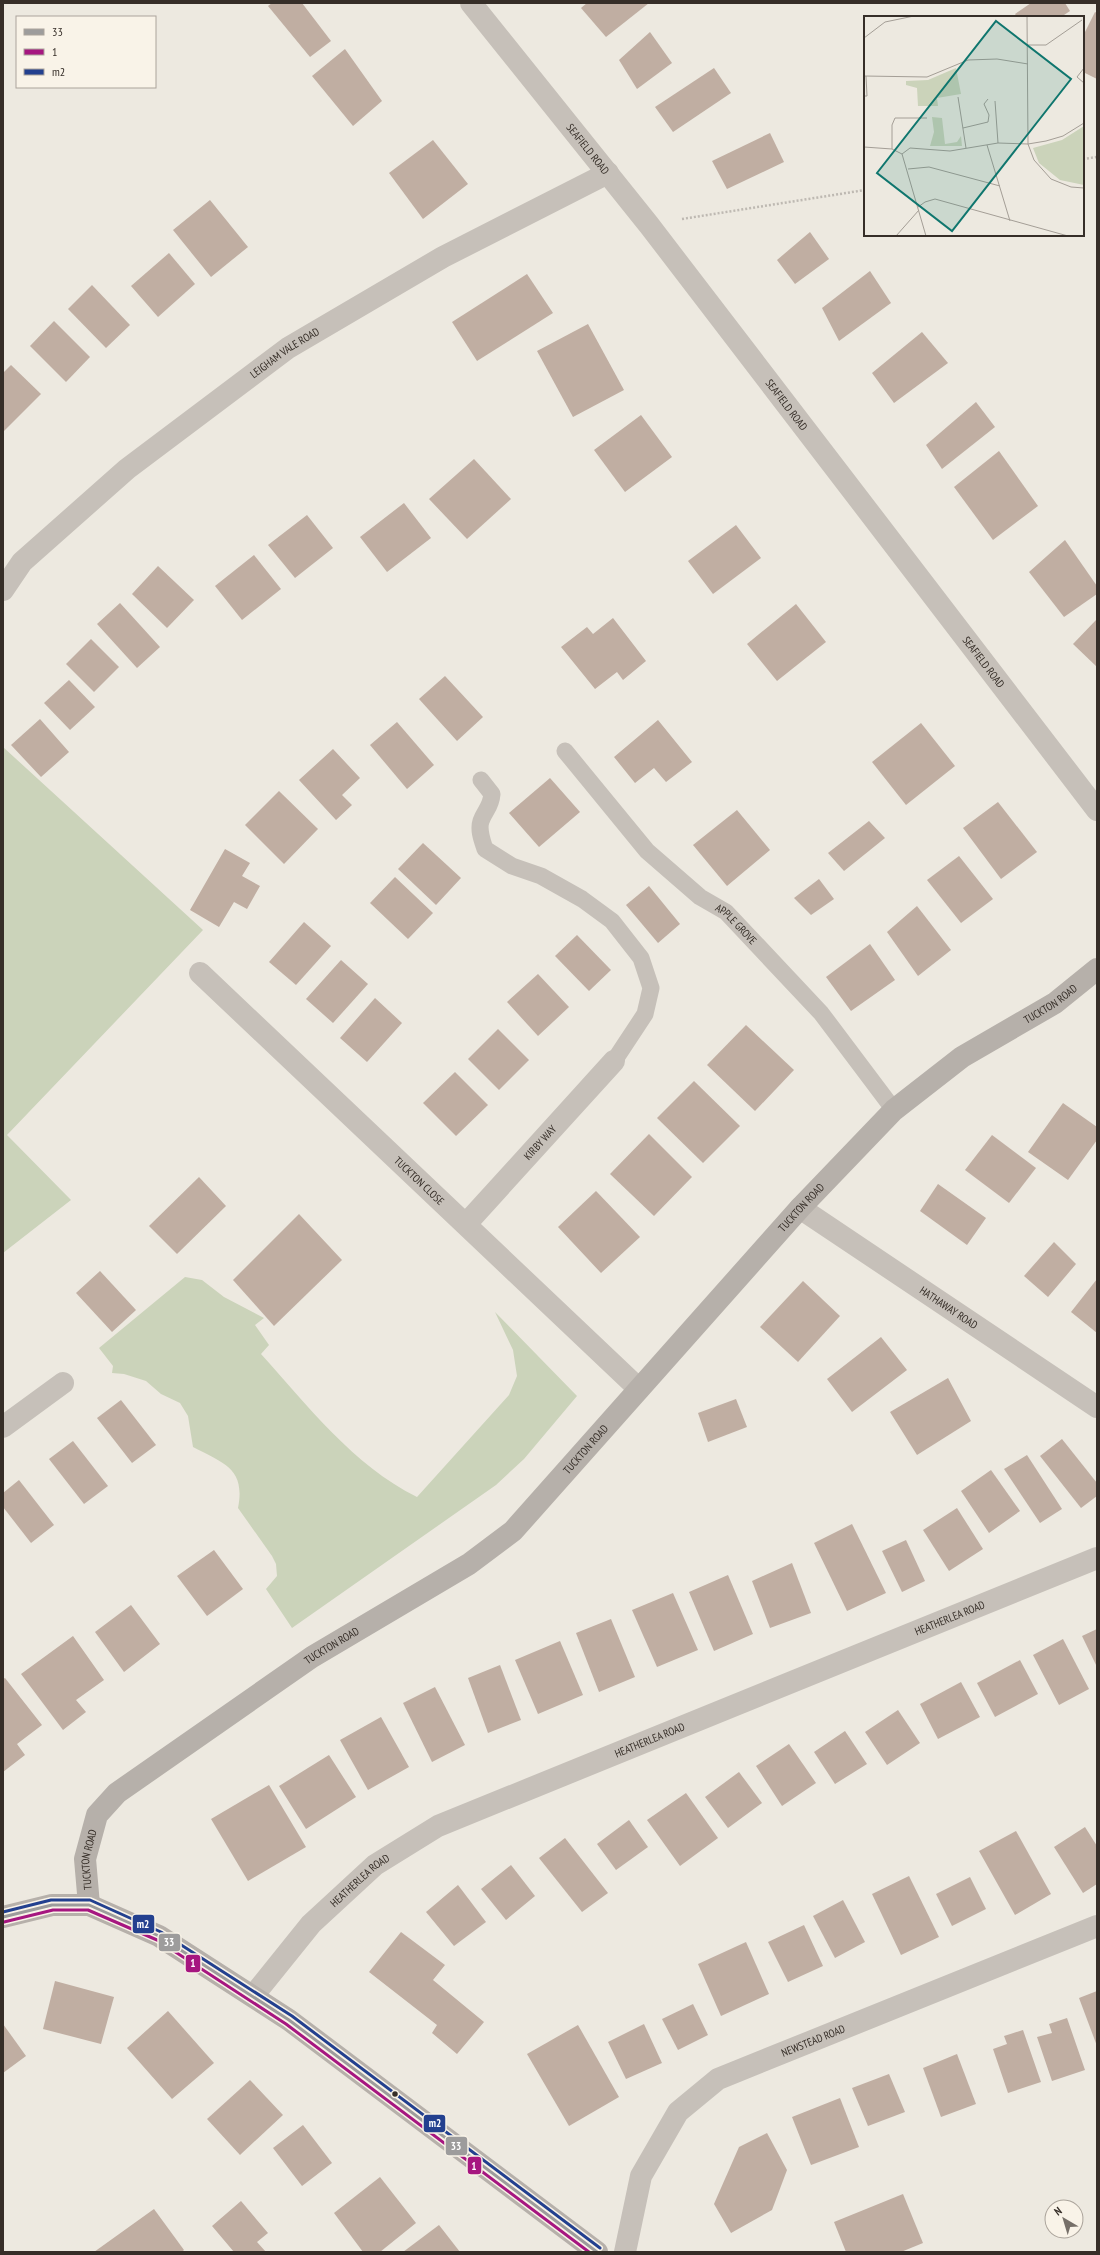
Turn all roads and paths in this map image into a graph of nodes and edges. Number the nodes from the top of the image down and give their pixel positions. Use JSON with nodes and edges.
{"nodes":[{"id":1,"x":471,"y":3,"type":"edge"},
{"id":2,"x":1097,"y":157,"type":"edge"},
{"id":3,"x":1084,"y":159,"type":"edge"},
{"id":4,"x":608,"y":172,"type":"junction"},
{"id":5,"x":864,"y":190,"type":"edge"},
{"id":6,"x":649,"y":225,"type":"junction"},
{"id":7,"x":3,"y":590,"type":"edge"},
{"id":8,"x":565,"y":751,"type":"dead end"},
{"id":9,"x":481,"y":780,"type":"dead end"},
{"id":10,"x":1097,"y":810,"type":"edge"},
{"id":11,"x":1097,"y":969,"type":"edge"},
{"id":12,"x":200,"y":973,"type":"dead end"},
{"id":13,"x":614,"y":1061,"type":"joint"},
{"id":14,"x":894,"y":1110,"type":"junction"},
{"id":15,"x":800,"y":1208,"type":"junction"},
{"id":16,"x":466,"y":1224,"type":"junction"},
{"id":17,"x":63,"y":1383,"type":"dead end"},
{"id":18,"x":639,"y":1389,"type":"junction"},
{"id":19,"x":1097,"y":1407,"type":"edge"},
{"id":20,"x":3,"y":1427,"type":"edge"},
{"id":21,"x":1097,"y":1558,"type":"edge"},
{"id":22,"x":89,"y":1905,"type":"junction"},
{"id":23,"x":3,"y":1916,"type":"edge"},
{"id":24,"x":1097,"y":1926,"type":"edge"},
{"id":25,"x":253,"y":1996,"type":"junction"},
{"id":26,"x":597,"y":2252,"type":"edge"},
{"id":27,"x":625,"y":2252,"type":"edge"}],
"edges":[{"from":1,"to":4,"type":"street","name":"SEAFIELD ROAD"},
{"from":2,"to":3,"type":"path"},
{"from":4,"to":6,"type":"street","name":"SEAFIELD ROAD"},
{"from":4,"to":7,"type":"street","name":"LEIGHAM VALE ROAD"},
{"from":5,"to":6,"type":"path"},
{"from":6,"to":10,"type":"street","name":"SEAFIELD ROAD"},
{"from":8,"to":14,"type":"lane","name":"APPLE GROVE"},
{"from":9,"to":13,"type":"lane"},
{"from":11,"to":14,"type":"street","name":"TUCKTON ROAD"},
{"from":12,"to":16,"type":"street","name":"TUCKTON CLOSE"},
{"from":13,"to":16,"type":"street","name":"KIRBY WAY"},
{"from":14,"to":15,"type":"street","name":"TUCKTON ROAD"},
{"from":15,"to":18,"type":"street","name":"TUCKTON ROAD"},
{"from":15,"to":19,"type":"street","name":"HATHAWAY ROAD"},
{"from":16,"to":18,"type":"street","name":"TUCKTON CLOSE"},
{"from":17,"to":20,"type":"street"},
{"from":18,"to":22,"type":"street","name":"TUCKTON ROAD"},
{"from":21,"to":25,"type":"street","name":"HEATHERLEA ROAD"},
{"from":22,"to":23,"type":"street"},
{"from":22,"to":25,"type":"street"},
{"from":24,"to":27,"type":"street","name":"NEWSTEAD ROAD"},
{"from":25,"to":26,"type":"street"}]}
